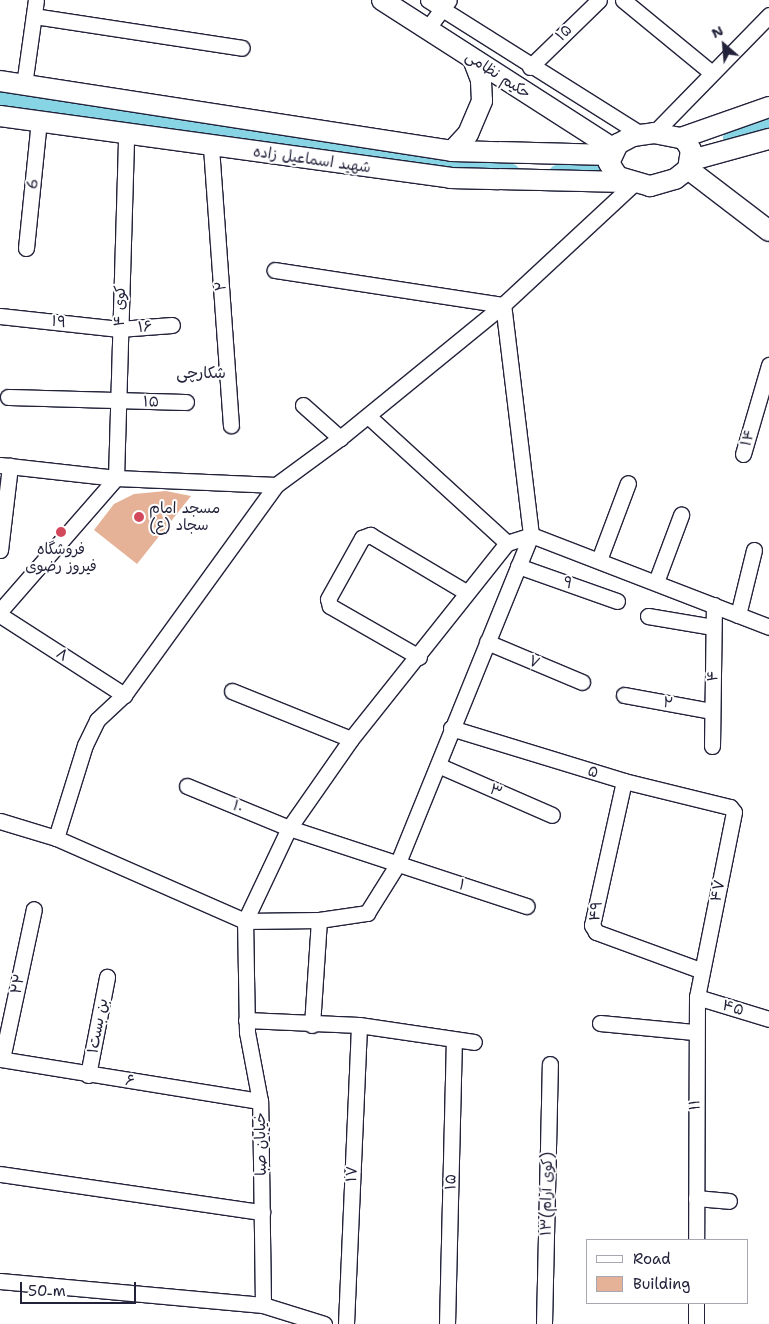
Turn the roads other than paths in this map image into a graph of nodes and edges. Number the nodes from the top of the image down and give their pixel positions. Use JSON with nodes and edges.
{"nodes":[{"id":1,"x":36,"y":0,"type":"edge"},
{"id":2,"x":382,"y":0,"type":"edge"},
{"id":3,"x":428,"y":0,"type":"edge"},
{"id":4,"x":599,"y":0,"type":"edge"},
{"id":5,"x":623,"y":0,"type":"edge"},
{"id":6,"x":445,"y":5,"type":"edge"},
{"id":7,"x":769,"y":15,"type":"edge"},
{"id":8,"x":34,"y":16,"type":"junction"},
{"id":9,"x":427,"y":29,"type":"junction"},
{"id":10,"x":242,"y":48,"type":"dead end"},
{"id":11,"x":473,"y":59,"type":"junction"},
{"id":12,"x":530,"y":67,"type":"junction"},
{"id":13,"x":712,"y":73,"type":"junction"},
{"id":14,"x":0,"y":81,"type":"edge"},
{"id":15,"x":24,"y":85,"type":"junction"},
{"id":16,"x":769,"y":108,"type":"edge"},
{"id":17,"x":0,"y":116,"type":"edge"},
{"id":18,"x":39,"y":121,"type":"junction"},
{"id":19,"x":126,"y":134,"type":"junction"},
{"id":20,"x":648,"y":134,"type":"junction"},
{"id":21,"x":681,"y":138,"type":"junction"},
{"id":22,"x":769,"y":139,"type":"edge"},
{"id":23,"x":211,"y":147,"type":"junction"},
{"id":24,"x":452,"y":151,"type":"junction"},
{"id":25,"x":612,"y":152,"type":"junction"},
{"id":26,"x":690,"y":165,"type":"junction"},
{"id":27,"x":629,"y":183,"type":"junction"},
{"id":28,"x":769,"y":231,"type":"edge"},
{"id":29,"x":26,"y":248,"type":"dead end"},
{"id":30,"x":276,"y":270,"type":"dead end"},
{"id":31,"x":504,"y":304,"type":"junction"},
{"id":32,"x":0,"y":316,"type":"edge"},
{"id":33,"x":172,"y":325,"type":"dead end"},
{"id":34,"x":119,"y":329,"type":"junction"},
{"id":35,"x":769,"y":365,"type":"edge"},
{"id":36,"x":8,"y":397,"type":"dead end"},
{"id":37,"x":116,"y":401,"type":"junction"},
{"id":38,"x":186,"y":402,"type":"dead end"},
{"id":39,"x":303,"y":405,"type":"dead end"},
{"id":40,"x":368,"y":416,"type":"junction"},
{"id":41,"x":231,"y":425,"type":"dead end"},
{"id":42,"x":340,"y":438,"type":"junction"},
{"id":43,"x":743,"y":454,"type":"dead end"},
{"id":44,"x":5,"y":465,"type":"edge"},
{"id":45,"x":116,"y":478,"type":"junction"},
{"id":46,"x":628,"y":483,"type":"dead end"},
{"id":47,"x":276,"y":484,"type":"junction"},
{"id":48,"x":681,"y":514,"type":"dead end"},
{"id":49,"x":531,"y":535,"type":"junction"},
{"id":50,"x":507,"y":543,"type":"junction"},
{"id":51,"x":0,"y":550,"type":"edge"},
{"id":52,"x":754,"y":550,"type":"dead end"},
{"id":53,"x":599,"y":560,"type":"junction"},
{"id":54,"x":518,"y":566,"type":"junction"},
{"id":55,"x":656,"y":582,"type":"junction"},
{"id":56,"x":466,"y":592,"type":"junction"},
{"id":57,"x":617,"y":601,"type":"dead end"},
{"id":58,"x":714,"y":605,"type":"junction"},
{"id":59,"x":0,"y":611,"type":"edge"},
{"id":60,"x":738,"y":615,"type":"junction"},
{"id":61,"x":0,"y":616,"type":"edge"},
{"id":62,"x":648,"y":616,"type":"dead end"},
{"id":63,"x":714,"y":627,"type":"junction"},
{"id":64,"x":769,"y":627,"type":"edge"},
{"id":65,"x":487,"y":642,"type":"junction"},
{"id":66,"x":419,"y":657,"type":"junction"},
{"id":67,"x":582,"y":682,"type":"dead end"},
{"id":68,"x":232,"y":691,"type":"dead end"},
{"id":69,"x":124,"y":695,"type":"junction"},
{"id":70,"x":624,"y":695,"type":"dead end"},
{"id":71,"x":712,"y":711,"type":"junction"},
{"id":72,"x":451,"y":728,"type":"junction"},
{"id":73,"x":352,"y":739,"type":"junction"},
{"id":74,"x":712,"y":746,"type":"dead end"},
{"id":75,"x":440,"y":766,"type":"junction"},
{"id":76,"x":624,"y":781,"type":"junction"},
{"id":77,"x":187,"y":786,"type":"dead end"},
{"id":78,"x":734,"y":812,"type":"joint"},
{"id":79,"x":552,"y":816,"type":"dead end"},
{"id":80,"x":0,"y":821,"type":"edge"},
{"id":81,"x":289,"y":828,"type":"junction"},
{"id":82,"x":56,"y":838,"type":"junction"},
{"id":83,"x":398,"y":865,"type":"junction"},
{"id":84,"x":526,"y":906,"type":"dead end"},
{"id":85,"x":34,"y":908,"type":"dead end"},
{"id":86,"x":319,"y":920,"type":"junction"},
{"id":87,"x":244,"y":921,"type":"junction"},
{"id":88,"x":700,"y":970,"type":"junction"},
{"id":89,"x":107,"y":977,"type":"dead end"},
{"id":90,"x":697,"y":998,"type":"junction"},
{"id":91,"x":769,"y":1019,"type":"edge"},
{"id":92,"x":246,"y":1020,"type":"junction"},
{"id":93,"x":600,"y":1023,"type":"dead end"},
{"id":94,"x":312,"y":1025,"type":"junction"},
{"id":95,"x":359,"y":1025,"type":"junction"},
{"id":96,"x":694,"y":1032,"type":"junction"},
{"id":97,"x":454,"y":1040,"type":"junction"},
{"id":98,"x":474,"y":1042,"type":"dead end"},
{"id":99,"x":1,"y":1059,"type":"edge"},
{"id":100,"x":550,"y":1064,"type":"dead end"},
{"id":101,"x":88,"y":1075,"type":"junction"},
{"id":102,"x":260,"y":1101,"type":"junction"},
{"id":103,"x":0,"y":1174,"type":"edge"},
{"id":104,"x":696,"y":1198,"type":"junction"},
{"id":105,"x":729,"y":1200,"type":"dead end"},
{"id":106,"x":262,"y":1212,"type":"junction"},
{"id":107,"x":696,"y":1239,"type":"edge"},
{"id":108,"x":0,"y":1281,"type":"edge"},
{"id":109,"x":696,"y":1304,"type":"edge"},
{"id":110,"x":262,"y":1305,"type":"junction"},
{"id":111,"x":324,"y":1324,"type":"edge"},
{"id":112,"x":346,"y":1324,"type":"edge"},
{"id":113,"x":447,"y":1324,"type":"edge"},
{"id":114,"x":544,"y":1324,"type":"edge"},
{"id":115,"x":696,"y":1324,"type":"edge"}],
"edges":[{"from":1,"to":8,"type":"street"},
{"from":2,"to":9,"type":"street","name":"حکیم نظامی"},
{"from":3,"to":6,"type":"street"},
{"from":4,"to":12,"type":"street","name":"۱۵"},
{"from":5,"to":13,"type":"street"},
{"from":6,"to":9,"type":"street"},
{"from":6,"to":12,"type":"street"},
{"from":7,"to":13,"type":"street"},
{"from":8,"to":10,"type":"street"},
{"from":8,"to":15,"type":"street"},
{"from":9,"to":11,"type":"street","name":"حکیم نظامی"},
{"from":11,"to":24,"type":"street"},
{"from":11,"to":25,"type":"street","name":"حکیم نظامی"},
{"from":12,"to":20,"type":"street"},
{"from":13,"to":20,"type":"street"},
{"from":14,"to":15,"type":"street","name":"شهید اسماعیل زاده"},
{"from":15,"to":24,"type":"street","name":"شهید اسماعیل زاده"},
{"from":16,"to":21,"type":"street"},
{"from":17,"to":18,"type":"street","name":"شهید اسماعیل زاده"},
{"from":18,"to":19,"type":"street","name":"شهید اسماعیل زاده"},
{"from":18,"to":29,"type":"street","name":"6"},
{"from":19,"to":23,"type":"street","name":"شهید اسماعیل زاده"},
{"from":19,"to":34,"type":"street","name":"کوی ۴"},
{"from":20,"to":21,"type":"street"},
{"from":20,"to":25,"type":"street"},
{"from":21,"to":26,"type":"street"},
{"from":22,"to":26,"type":"street"},
{"from":23,"to":27,"type":"street","name":"شهید اسماعیل زاده"},
{"from":23,"to":41,"type":"street","name":"۲"},
{"from":24,"to":25,"type":"street","name":"شهید اسماعیل زاده"},
{"from":25,"to":27,"type":"street"},
{"from":26,"to":27,"type":"street"},
{"from":26,"to":28,"type":"street"},
{"from":27,"to":31,"type":"street"},
{"from":30,"to":31,"type":"street"},
{"from":31,"to":40,"type":"street"},
{"from":31,"to":49,"type":"street"},
{"from":32,"to":34,"type":"street","name":"۱۹"},
{"from":33,"to":34,"type":"street","name":"۱۶"},
{"from":34,"to":37,"type":"street","name":"کوی ۴"},
{"from":35,"to":43,"type":"street","name":"۱۴"},
{"from":36,"to":37,"type":"street","name":"۱۵"},
{"from":37,"to":38,"type":"street","name":"۱۵"},
{"from":37,"to":45,"type":"street","name":"کوی ۴"},
{"from":39,"to":42,"type":"street"},
{"from":40,"to":42,"type":"street"},
{"from":40,"to":50,"type":"street"},
{"from":42,"to":47,"type":"street"},
{"from":44,"to":45,"type":"street"},
{"from":44,"to":51,"type":"street"},
{"from":45,"to":47,"type":"street"},
{"from":45,"to":59,"type":"street"},
{"from":46,"to":53,"type":"street"},
{"from":47,"to":69,"type":"street"},
{"from":48,"to":55,"type":"street"},
{"from":49,"to":50,"type":"street"},
{"from":49,"to":53,"type":"street"},
{"from":49,"to":54,"type":"street"},
{"from":50,"to":56,"type":"street"},
{"from":52,"to":60,"type":"street"},
{"from":53,"to":55,"type":"street"},
{"from":54,"to":57,"type":"street","name":"۹"},
{"from":54,"to":65,"type":"street"},
{"from":55,"to":58,"type":"street"},
{"from":56,"to":66,"type":"street"},
{"from":56,"to":66,"type":"street"},
{"from":58,"to":60,"type":"street"},
{"from":58,"to":63,"type":"street","name":"۴"},
{"from":60,"to":64,"type":"street"},
{"from":61,"to":69,"type":"street","name":"۸"},
{"from":62,"to":63,"type":"street"},
{"from":63,"to":71,"type":"street","name":"۴"},
{"from":65,"to":67,"type":"street","name":"۷"},
{"from":65,"to":72,"type":"street"},
{"from":66,"to":73,"type":"street"},
{"from":68,"to":73,"type":"street"},
{"from":69,"to":82,"type":"street"},
{"from":70,"to":71,"type":"street","name":"۲"},
{"from":71,"to":74,"type":"street","name":"۴"},
{"from":72,"to":75,"type":"street"},
{"from":72,"to":76,"type":"street","name":"۵"},
{"from":73,"to":81,"type":"street"},
{"from":75,"to":79,"type":"street","name":"۳"},
{"from":75,"to":83,"type":"street"},
{"from":76,"to":78,"type":"street","name":"۵"},
{"from":76,"to":88,"type":"street","name":"۴۹"},
{"from":77,"to":81,"type":"street","name":"۱۰"},
{"from":78,"to":88,"type":"street","name":"۴۷"},
{"from":80,"to":82,"type":"street"},
{"from":81,"to":83,"type":"street","name":"۱۰"},
{"from":81,"to":87,"type":"street"},
{"from":82,"to":87,"type":"street"},
{"from":83,"to":84,"type":"street","name":"۱"},
{"from":83,"to":86,"type":"street"},
{"from":85,"to":99,"type":"street","name":"۲۲"},
{"from":86,"to":87,"type":"street"},
{"from":86,"to":94,"type":"street"},
{"from":87,"to":92,"type":"street","name":"خیابان صبا"},
{"from":88,"to":90,"type":"street","name":"۱۱"},
{"from":89,"to":101,"type":"street","name":"بن بست۱"},
{"from":90,"to":91,"type":"street","name":"۴۵"},
{"from":90,"to":96,"type":"street","name":"۱۱"},
{"from":92,"to":94,"type":"street"},
{"from":92,"to":102,"type":"street","name":"خیابان صبا"},
{"from":93,"to":96,"type":"street"},
{"from":94,"to":95,"type":"street"},
{"from":95,"to":97,"type":"street"},
{"from":95,"to":112,"type":"street","name":"۱۷"},
{"from":96,"to":104,"type":"street","name":"۱۱"},
{"from":97,"to":98,"type":"street"},
{"from":97,"to":113,"type":"street","name":"۱۵"},
{"from":99,"to":101,"type":"street","name":"۶"},
{"from":100,"to":114,"type":"street","name":"۱۳(کوی آرام)"},
{"from":101,"to":102,"type":"street","name":"۶"},
{"from":102,"to":106,"type":"street","name":"خیابان صبا"},
{"from":103,"to":106,"type":"street"},
{"from":104,"to":105,"type":"street"},
{"from":104,"to":107,"type":"street","name":"۱۱"},
{"from":106,"to":110,"type":"street","name":"خیابان صبا"},
{"from":108,"to":110,"type":"street"},
{"from":109,"to":115,"type":"street"},
{"from":110,"to":111,"type":"street"}]}
